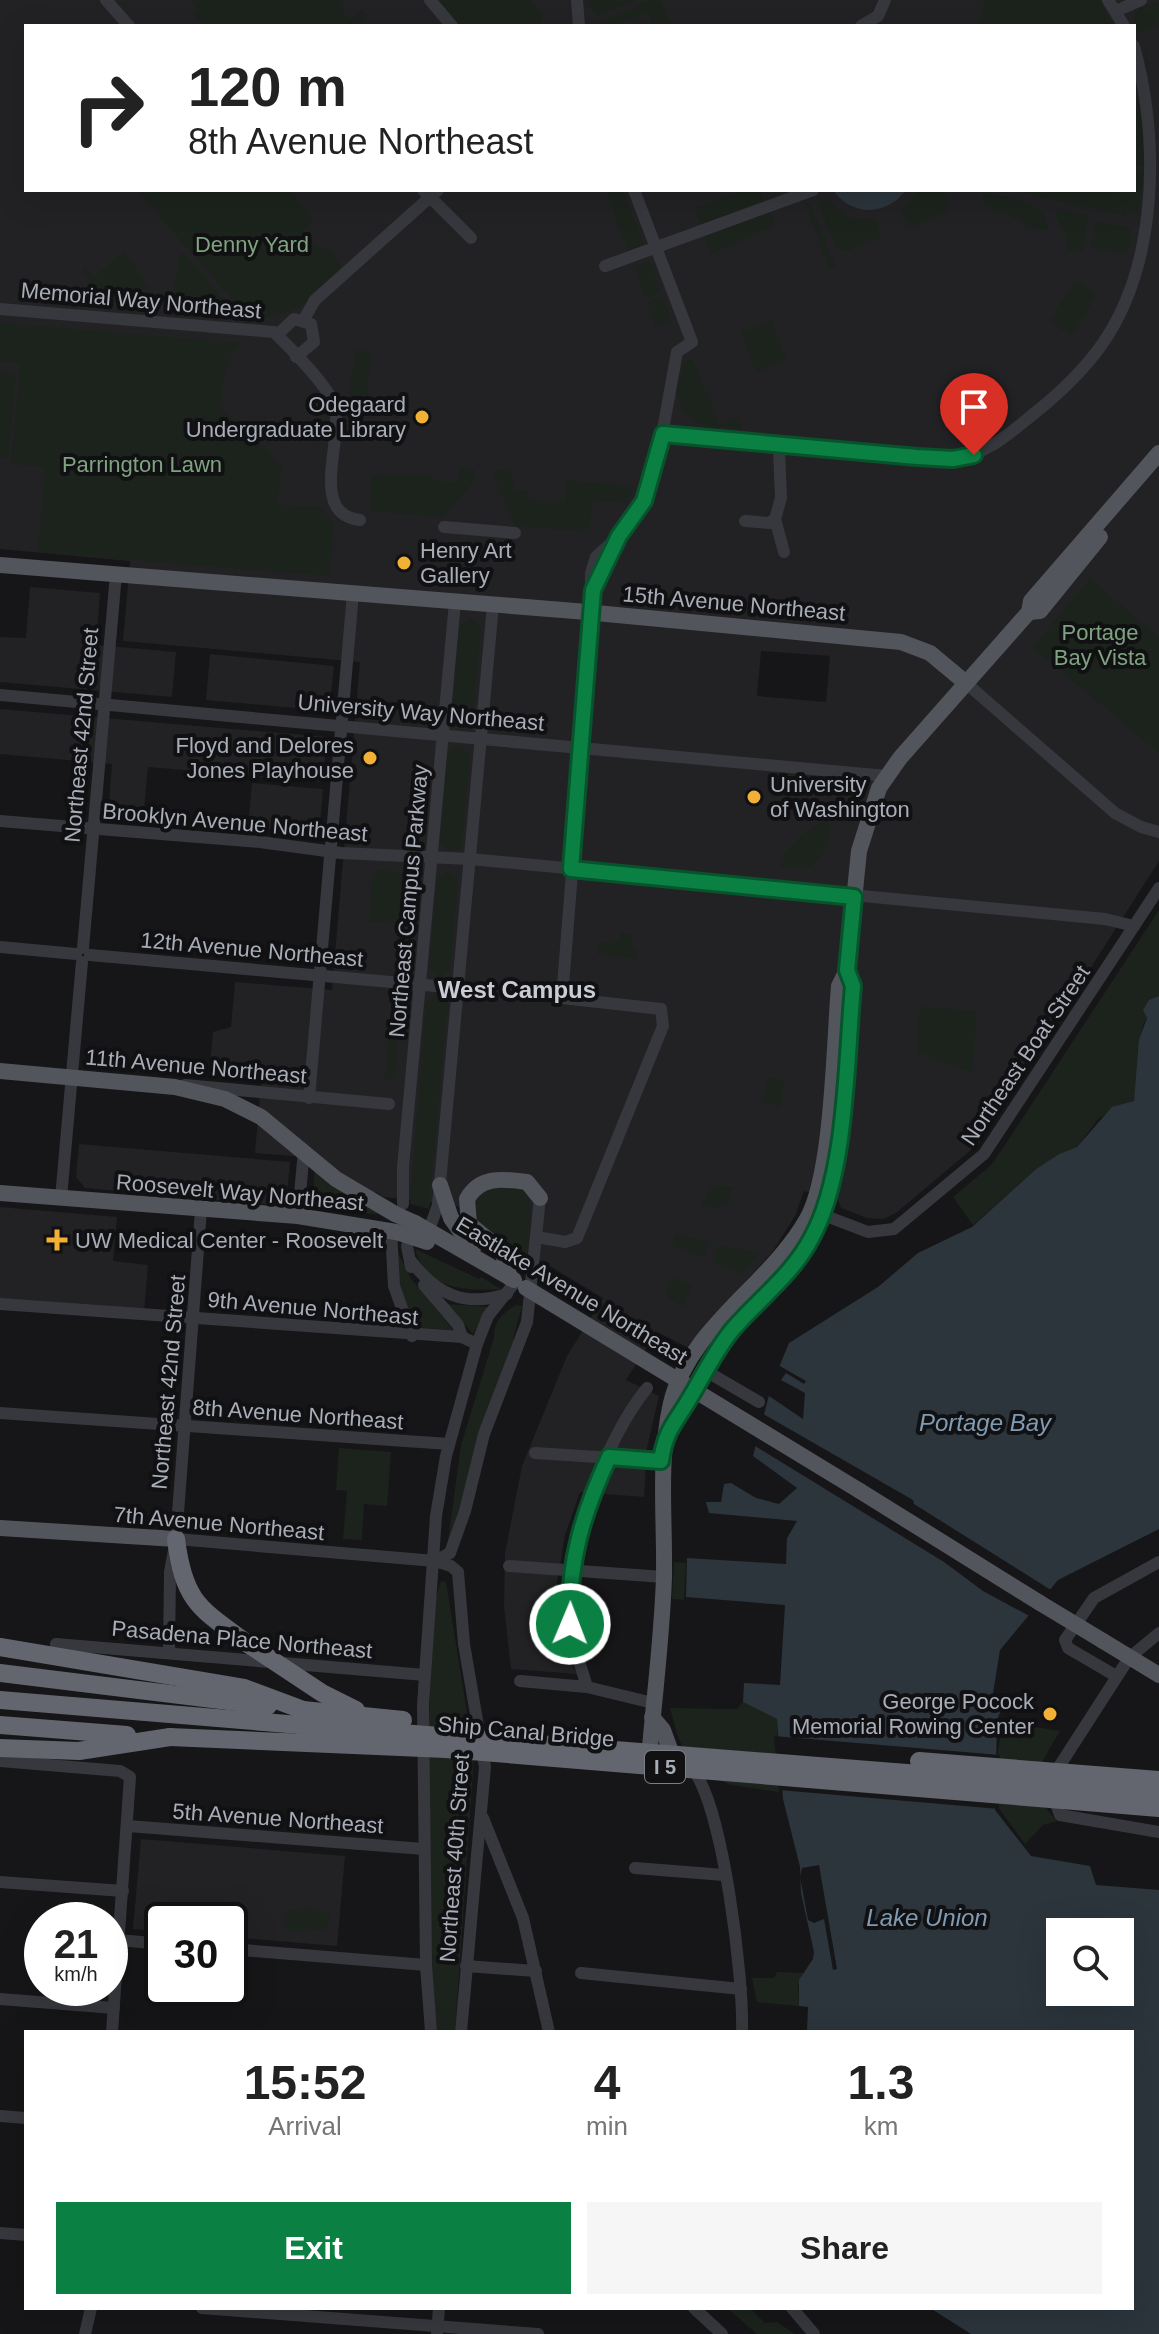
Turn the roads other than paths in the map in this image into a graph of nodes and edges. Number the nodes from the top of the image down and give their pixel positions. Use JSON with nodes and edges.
{"nodes":[{"id":1,"x":106,"y":0,"type":"edge"},
{"id":2,"x":430,"y":0,"type":"edge"},
{"id":3,"x":577,"y":0,"type":"edge"},
{"id":4,"x":885,"y":0,"type":"edge"},
{"id":5,"x":1141,"y":0,"type":"edge"},
{"id":6,"x":1112,"y":6,"type":"edge"},
{"id":7,"x":127,"y":24,"type":"edge"},
{"id":8,"x":450,"y":24,"type":"edge"},
{"id":9,"x":579,"y":24,"type":"edge"},
{"id":10,"x":864,"y":24,"type":"edge"},
{"id":11,"x":1123,"y":24,"type":"edge"},
{"id":12,"x":1136,"y":51,"type":"edge"},
{"id":13,"x":430,"y":192,"type":"edge"},
{"id":14,"x":635,"y":192,"type":"edge"},
{"id":15,"x":808,"y":192,"type":"edge"},
{"id":16,"x":471,"y":238,"type":"dead end"},
{"id":17,"x":656,"y":248,"type":"junction"},
{"id":18,"x":605,"y":266,"type":"dead end"},
{"id":19,"x":0,"y":309,"type":"edge"},
{"id":20,"x":304,"y":319,"type":"junction"},
{"id":21,"x":277,"y":335,"type":"junction"},
{"id":22,"x":296,"y":357,"type":"junction"},
{"id":23,"x":663,"y":434,"type":"junction"},
{"id":24,"x":779,"y":450,"type":"dead end"},
{"id":25,"x":1159,"y":453,"type":"edge"},
{"id":26,"x":1159,"y":468,"type":"edge"},
{"id":27,"x":775,"y":519,"type":"junction"},
{"id":28,"x":360,"y":520,"type":"dead end"},
{"id":29,"x":745,"y":521,"type":"dead end"},
{"id":30,"x":444,"y":527,"type":"dead end"},
{"id":31,"x":515,"y":533,"type":"dead end"},
{"id":32,"x":784,"y":552,"type":"dead end"},
{"id":33,"x":0,"y":565,"type":"edge"},
{"id":34,"x":116,"y":574,"type":"junction"},
{"id":35,"x":353,"y":593,"type":"junction"},
{"id":36,"x":455,"y":602,"type":"junction"},
{"id":37,"x":493,"y":605,"type":"junction"},
{"id":38,"x":1029,"y":612,"type":"junction"},
{"id":39,"x":592,"y":613,"type":"junction"},
{"id":40,"x":966,"y":683,"type":"junction"},
{"id":41,"x":0,"y":695,"type":"edge"},
{"id":42,"x":103,"y":704,"type":"junction"},
{"id":43,"x":342,"y":725,"type":"junction"},
{"id":44,"x":444,"y":734,"type":"junction"},
{"id":45,"x":482,"y":738,"type":"junction"},
{"id":46,"x":582,"y":748,"type":"junction"},
{"id":47,"x":887,"y":776,"type":"junction"},
{"id":48,"x":0,"y":821,"type":"edge"},
{"id":49,"x":93,"y":828,"type":"junction"},
{"id":50,"x":1159,"y":832,"type":"edge"},
{"id":51,"x":330,"y":851,"type":"junction"},
{"id":52,"x":432,"y":858,"type":"junction"},
{"id":53,"x":470,"y":859,"type":"junction"},
{"id":54,"x":571,"y":869,"type":"junction"},
{"id":55,"x":1159,"y":888,"type":"edge"},
{"id":56,"x":854,"y":897,"type":"junction"},
{"id":57,"x":1134,"y":926,"type":"junction"},
{"id":58,"x":0,"y":947,"type":"edge"},
{"id":59,"x":83,"y":955,"type":"junction"},
{"id":60,"x":320,"y":975,"type":"junction"},
{"id":61,"x":421,"y":985,"type":"junction"},
{"id":62,"x":458,"y":988,"type":"junction"},
{"id":63,"x":0,"y":1071,"type":"edge"},
{"id":64,"x":72,"y":1078,"type":"junction"},
{"id":65,"x":175,"y":1087,"type":"junction"},
{"id":66,"x":309,"y":1098,"type":"junction"},
{"id":67,"x":389,"y":1104,"type":"dead end"},
{"id":68,"x":304,"y":1150,"type":"junction"},
{"id":69,"x":440,"y":1185,"type":"junction"},
{"id":70,"x":0,"y":1193,"type":"edge"},
{"id":71,"x":61,"y":1198,"type":"junction"},
{"id":72,"x":540,"y":1198,"type":"joint"},
{"id":73,"x":201,"y":1210,"type":"junction"},
{"id":74,"x":817,"y":1213,"type":"junction"},
{"id":75,"x":298,"y":1216,"type":"junction"},
{"id":76,"x":396,"y":1220,"type":"junction"},
{"id":77,"x":423,"y":1232,"type":"junction"},
{"id":78,"x":537,"y":1237,"type":"junction"},
{"id":79,"x":407,"y":1246,"type":"dead end"},
{"id":80,"x":476,"y":1258,"type":"junction"},
{"id":81,"x":410,"y":1260,"type":"junction"},
{"id":82,"x":515,"y":1285,"type":"junction"},
{"id":83,"x":0,"y":1304,"type":"edge"},
{"id":84,"x":193,"y":1318,"type":"junction"},
{"id":85,"x":412,"y":1336,"type":"junction"},
{"id":86,"x":462,"y":1337,"type":"junction"},
{"id":87,"x":477,"y":1344,"type":"junction"},
{"id":88,"x":704,"y":1370,"type":"junction"},
{"id":89,"x":647,"y":1388,"type":"dead end"},
{"id":90,"x":759,"y":1402,"type":"dead end"},
{"id":91,"x":0,"y":1413,"type":"edge"},
{"id":92,"x":670,"y":1424,"type":"junction"},
{"id":93,"x":184,"y":1427,"type":"junction"},
{"id":94,"x":449,"y":1444,"type":"junction"},
{"id":95,"x":535,"y":1453,"type":"dead end"},
{"id":96,"x":609,"y":1457,"type":"junction"},
{"id":97,"x":661,"y":1461,"type":"junction"},
{"id":98,"x":0,"y":1528,"type":"edge"},
{"id":99,"x":176,"y":1539,"type":"junction"},
{"id":100,"x":435,"y":1561,"type":"junction"},
{"id":101,"x":1159,"y":1562,"type":"edge"},
{"id":102,"x":509,"y":1566,"type":"dead end"},
{"id":103,"x":572,"y":1570,"type":"junction"},
{"id":104,"x":664,"y":1577,"type":"junction"},
{"id":105,"x":1159,"y":1633,"type":"edge"},
{"id":106,"x":56,"y":1644,"type":"dead end"},
{"id":107,"x":0,"y":1649,"type":"edge"},
{"id":108,"x":169,"y":1653,"type":"junction"},
{"id":109,"x":1129,"y":1658,"type":"junction"},
{"id":110,"x":9,"y":1674,"type":"edge"},
{"id":111,"x":425,"y":1675,"type":"junction"},
{"id":112,"x":1159,"y":1675,"type":"edge"},
{"id":113,"x":1116,"y":1676,"type":"junction"},
{"id":114,"x":520,"y":1681,"type":"dead end"},
{"id":115,"x":587,"y":1687,"type":"junction"},
{"id":116,"x":0,"y":1700,"type":"edge"},
{"id":117,"x":653,"y":1710,"type":"junction"},
{"id":118,"x":302,"y":1717,"type":"junction"},
{"id":119,"x":0,"y":1725,"type":"edge"},
{"id":120,"x":455,"y":1736,"type":"junction"},
{"id":121,"x":80,"y":1742,"type":"junction"},
{"id":122,"x":484,"y":1747,"type":"junction"},
{"id":123,"x":0,"y":1748,"type":"edge"},
{"id":124,"x":627,"y":1757,"type":"junction"},
{"id":125,"x":649,"y":1759,"type":"junction"},
{"id":126,"x":674,"y":1760,"type":"junction"},
{"id":127,"x":0,"y":1761,"type":"edge"},
{"id":128,"x":1159,"y":1780,"type":"edge"},
{"id":129,"x":1159,"y":1793,"type":"edge"},
{"id":130,"x":1159,"y":1808,"type":"edge"},
{"id":131,"x":482,"y":1815,"type":"junction"},
{"id":132,"x":128,"y":1826,"type":"junction"},
{"id":133,"x":1159,"y":1832,"type":"edge"},
{"id":134,"x":424,"y":1849,"type":"junction"},
{"id":135,"x":635,"y":1868,"type":"dead end"},
{"id":136,"x":724,"y":1875,"type":"junction"},
{"id":137,"x":0,"y":1882,"type":"edge"},
{"id":138,"x":123,"y":1891,"type":"junction"},
{"id":139,"x":122,"y":1902,"type":"edge"},
{"id":140,"x":248,"y":1950,"type":"edge"},
{"id":141,"x":426,"y":1965,"type":"junction"},
{"id":142,"x":466,"y":1966,"type":"junction"},
{"id":143,"x":536,"y":1971,"type":"junction"},
{"id":144,"x":581,"y":1973,"type":"dead end"},
{"id":145,"x":741,"y":1989,"type":"junction"},
{"id":146,"x":0,"y":1999,"type":"edge"},
{"id":147,"x":114,"y":2008,"type":"joint"},
{"id":148,"x":112,"y":2030,"type":"edge"},
{"id":149,"x":431,"y":2030,"type":"edge"},
{"id":150,"x":461,"y":2030,"type":"edge"},
{"id":151,"x":549,"y":2030,"type":"edge"},
{"id":152,"x":742,"y":2030,"type":"edge"},
{"id":153,"x":0,"y":2116,"type":"edge"},
{"id":154,"x":24,"y":2118,"type":"edge"},
{"id":155,"x":0,"y":2233,"type":"edge"},
{"id":156,"x":24,"y":2235,"type":"edge"},
{"id":157,"x":91,"y":2310,"type":"edge"},
{"id":158,"x":223,"y":2310,"type":"edge"},
{"id":159,"x":439,"y":2310,"type":"edge"},
{"id":160,"x":696,"y":2310,"type":"edge"},
{"id":161,"x":794,"y":2310,"type":"edge"},
{"id":162,"x":437,"y":2330,"type":"edge"},
{"id":163,"x":85,"y":2334,"type":"edge"},
{"id":164,"x":538,"y":2334,"type":"edge"},
{"id":165,"x":722,"y":2334,"type":"edge"},
{"id":166,"x":814,"y":2334,"type":"edge"}],
"edges":[{"from":1,"to":7,"type":"street"},
{"from":2,"to":8,"type":"street"},
{"from":3,"to":9,"type":"street"},
{"from":4,"to":10,"type":"street"},
{"from":5,"to":6,"type":"street"},
{"from":6,"to":11,"type":"street"},
{"from":12,"to":23,"type":"street"},
{"from":13,"to":16,"type":"street"},
{"from":13,"to":20,"type":"street"},
{"from":14,"to":17,"type":"street"},
{"from":15,"to":17,"type":"street"},
{"from":17,"to":18,"type":"street"},
{"from":17,"to":23,"type":"street"},
{"from":19,"to":21,"type":"street","name":"Memorial Way Northeast"},
{"from":20,"to":21,"type":"street"},
{"from":20,"to":22,"type":"street"},
{"from":21,"to":22,"type":"street"},
{"from":22,"to":28,"type":"street"},
{"from":23,"to":39,"type":"street"},
{"from":24,"to":27,"type":"street"},
{"from":25,"to":38,"type":"main road"},
{"from":26,"to":38,"type":"main road"},
{"from":27,"to":29,"type":"street"},
{"from":27,"to":32,"type":"street"},
{"from":30,"to":31,"type":"street"},
{"from":33,"to":34,"type":"main road","name":"15th Avenue Northeast"},
{"from":34,"to":35,"type":"main road","name":"15th Avenue Northeast"},
{"from":34,"to":42,"type":"street","name":"Northeast 42nd Street"},
{"from":35,"to":36,"type":"main road","name":"15th Avenue Northeast"},
{"from":35,"to":43,"type":"street"},
{"from":36,"to":37,"type":"main road","name":"15th Avenue Northeast"},
{"from":36,"to":44,"type":"street","name":"Northeast Campus Parkway"},
{"from":37,"to":39,"type":"main road","name":"15th Avenue Northeast"},
{"from":37,"to":45,"type":"street"},
{"from":38,"to":40,"type":"main road"},
{"from":39,"to":40,"type":"main road","name":"15th Avenue Northeast"},
{"from":39,"to":46,"type":"street"},
{"from":40,"to":47,"type":"main road"},
{"from":40,"to":50,"type":"street","name":"15th Avenue Northeast"},
{"from":41,"to":42,"type":"street","name":"University Way Northeast"},
{"from":42,"to":43,"type":"street","name":"University Way Northeast"},
{"from":42,"to":49,"type":"street","name":"Northeast 42nd Street"},
{"from":43,"to":44,"type":"street","name":"University Way Northeast"},
{"from":43,"to":51,"type":"street"},
{"from":44,"to":45,"type":"street","name":"University Way Northeast"},
{"from":44,"to":52,"type":"street","name":"Northeast Campus Parkway"},
{"from":45,"to":46,"type":"street","name":"University Way Northeast"},
{"from":45,"to":53,"type":"street"},
{"from":46,"to":47,"type":"street","name":"University Way Northeast"},
{"from":46,"to":54,"type":"street"},
{"from":47,"to":56,"type":"main road"},
{"from":48,"to":49,"type":"street","name":"Brooklyn Avenue Northeast"},
{"from":49,"to":51,"type":"street","name":"Brooklyn Avenue Northeast"},
{"from":49,"to":59,"type":"street","name":"Northeast 42nd Street"},
{"from":51,"to":52,"type":"street","name":"Brooklyn Avenue Northeast"},
{"from":51,"to":60,"type":"street"},
{"from":52,"to":53,"type":"street","name":"Brooklyn Avenue Northeast"},
{"from":52,"to":61,"type":"street","name":"Northeast Campus Parkway"},
{"from":53,"to":54,"type":"street","name":"Brooklyn Avenue Northeast"},
{"from":53,"to":62,"type":"street"},
{"from":54,"to":56,"type":"street","name":"Brooklyn Avenue Northeast"},
{"from":54,"to":78,"type":"street"},
{"from":55,"to":57,"type":"street","name":"Northeast Boat Street"},
{"from":56,"to":57,"type":"street","name":"Brooklyn Avenue Northeast"},
{"from":56,"to":74,"type":"main road"},
{"from":57,"to":74,"type":"street","name":"Northeast Boat Street"},
{"from":58,"to":59,"type":"street","name":"12th Avenue Northeast"},
{"from":59,"to":60,"type":"street","name":"12th Avenue Northeast"},
{"from":59,"to":64,"type":"street","name":"Northeast 42nd Street"},
{"from":60,"to":61,"type":"street","name":"12th Avenue Northeast"},
{"from":60,"to":66,"type":"street"},
{"from":61,"to":62,"type":"street","name":"12th Avenue Northeast"},
{"from":61,"to":76,"type":"street","name":"Northeast Campus Parkway"},
{"from":62,"to":69,"type":"street"},
{"from":63,"to":64,"type":"main road","name":"11th Avenue Northeast"},
{"from":64,"to":65,"type":"main road","name":"11th Avenue Northeast"},
{"from":64,"to":71,"type":"street","name":"Northeast 42nd Street"},
{"from":65,"to":66,"type":"street","name":"11th Avenue Northeast"},
{"from":65,"to":68,"type":"main road"},
{"from":66,"to":67,"type":"street","name":"11th Avenue Northeast"},
{"from":68,"to":75,"type":"street"},
{"from":68,"to":76,"type":"main road"},
{"from":69,"to":77,"type":"street"},
{"from":69,"to":80,"type":"main road"},
{"from":70,"to":71,"type":"main road","name":"Roosevelt Way Northeast"},
{"from":71,"to":73,"type":"main road","name":"Roosevelt Way Northeast"},
{"from":72,"to":78,"type":"street","name":"Northeast 40th Street"},
{"from":72,"to":82,"type":"main road"},
{"from":73,"to":75,"type":"main road","name":"Roosevelt Way Northeast"},
{"from":73,"to":84,"type":"street","name":"Northeast 42nd Street"},
{"from":74,"to":88,"type":"main road"},
{"from":74,"to":92,"type":"main road"},
{"from":75,"to":76,"type":"main road","name":"Roosevelt Way Northeast"},
{"from":76,"to":77,"type":"main road","bridge":true},
{"from":76,"to":85,"type":"street","name":"Northeast Campus Parkway"},
{"from":77,"to":80,"type":"main road"},
{"from":78,"to":100,"type":"street","name":"Northeast 40th Street"},
{"from":79,"to":81,"type":"street"},
{"from":80,"to":82,"type":"main road","name":"Eastlake Avenue Northeast"},
{"from":81,"to":82,"type":"street"},
{"from":81,"to":86,"type":"street"},
{"from":82,"to":87,"type":"street","name":"Northeast 40th Street"},
{"from":82,"to":109,"type":"main road","name":"Eastlake Avenue Northeast","bridge":true},
{"from":83,"to":84,"type":"street","name":"9th Avenue Northeast"},
{"from":84,"to":85,"type":"street","name":"9th Avenue Northeast"},
{"from":84,"to":93,"type":"street","name":"Northeast 42nd Street"},
{"from":85,"to":86,"type":"street","name":"9th Avenue Northeast"},
{"from":86,"to":87,"type":"street","name":"9th Avenue Northeast"},
{"from":87,"to":94,"type":"street","name":"Northeast 40th Street"},
{"from":88,"to":90,"type":"street"},
{"from":88,"to":92,"type":"main road"},
{"from":89,"to":96,"type":"street"},
{"from":91,"to":93,"type":"street","name":"8th Avenue Northeast"},
{"from":92,"to":97,"type":"main road"},
{"from":93,"to":94,"type":"street","name":"8th Avenue Northeast"},
{"from":93,"to":99,"type":"street","name":"Northeast 42nd Street"},
{"from":94,"to":100,"type":"street","name":"Northeast 40th Street"},
{"from":95,"to":96,"type":"street"},
{"from":96,"to":97,"type":"street"},
{"from":96,"to":103,"type":"street"},
{"from":97,"to":104,"type":"main road"},
{"from":98,"to":99,"type":"main road","name":"7th Avenue Northeast"},
{"from":99,"to":100,"type":"street","name":"7th Avenue Northeast"},
{"from":99,"to":108,"type":"street","name":"Northeast 42nd Street"},
{"from":99,"to":120,"type":"highway","bridge":true},
{"from":100,"to":111,"type":"street","name":"Northeast 40th Street"},
{"from":100,"to":122,"type":"street","name":"Northeast 40th Street"},
{"from":101,"to":113,"type":"street"},
{"from":102,"to":103,"type":"street"},
{"from":103,"to":104,"type":"street"},
{"from":103,"to":115,"type":"street"},
{"from":104,"to":117,"type":"main road"},
{"from":105,"to":109,"type":"street"},
{"from":106,"to":108,"type":"street","name":"Pasadena Place Northeast"},
{"from":107,"to":118,"type":"highway"},
{"from":108,"to":111,"type":"street","name":"Pasadena Place Northeast"},
{"from":109,"to":112,"type":"main road","name":"Eastlake Avenue Northeast"},
{"from":109,"to":113,"type":"street"},
{"from":110,"to":118,"type":"highway","number":"I 5"},
{"from":111,"to":134,"type":"street","name":"Northeast 40th Street"},
{"from":113,"to":133,"type":"street"},
{"from":114,"to":115,"type":"street"},
{"from":115,"to":117,"type":"street"},
{"from":116,"to":118,"type":"highway"},
{"from":117,"to":124,"type":"main road"},
{"from":117,"to":125,"type":"main road"},
{"from":117,"to":126,"type":"main road"},
{"from":118,"to":120,"type":"highway","name":"Ship Canal Bridge","bridge":true},
{"from":118,"to":128,"type":"highway","name":"Ship Canal Bridge","number":"I 5","bridge":true},
{"from":119,"to":121,"type":"highway"},
{"from":120,"to":129,"type":"highway","name":"Ship Canal Bridge","bridge":true},
{"from":121,"to":123,"type":"highway"},
{"from":121,"to":130,"type":"highway","name":"Ship Canal Bridge","number":"I 5","bridge":true},
{"from":122,"to":124,"type":"main road"},
{"from":122,"to":131,"type":"street","name":"Northeast 40th Street"},
{"from":124,"to":125,"type":"main road"},
{"from":125,"to":126,"type":"street"},
{"from":126,"to":136,"type":"street"},
{"from":127,"to":132,"type":"street"},
{"from":131,"to":142,"type":"street","name":"Northeast 40th Street"},
{"from":131,"to":143,"type":"street"},
{"from":132,"to":134,"type":"street","name":"5th Avenue Northeast"},
{"from":132,"to":138,"type":"street"},
{"from":134,"to":141,"type":"street","name":"Northeast 40th Street"},
{"from":135,"to":136,"type":"street"},
{"from":136,"to":145,"type":"street"},
{"from":137,"to":138,"type":"street"},
{"from":138,"to":139,"type":"street"},
{"from":140,"to":141,"type":"street"},
{"from":141,"to":149,"type":"street","name":"Northeast 40th Street"},
{"from":142,"to":143,"type":"street"},
{"from":142,"to":150,"type":"street","name":"Northeast 40th Street"},
{"from":143,"to":151,"type":"street"},
{"from":144,"to":145,"type":"street"},
{"from":145,"to":152,"type":"street"},
{"from":146,"to":147,"type":"street"},
{"from":147,"to":148,"type":"street"},
{"from":153,"to":154,"type":"street"},
{"from":155,"to":156,"type":"street"},
{"from":157,"to":163,"type":"street"},
{"from":158,"to":162,"type":"street"},
{"from":159,"to":162,"type":"street"},
{"from":160,"to":165,"type":"street"},
{"from":161,"to":166,"type":"street"},
{"from":162,"to":164,"type":"street"}]}
